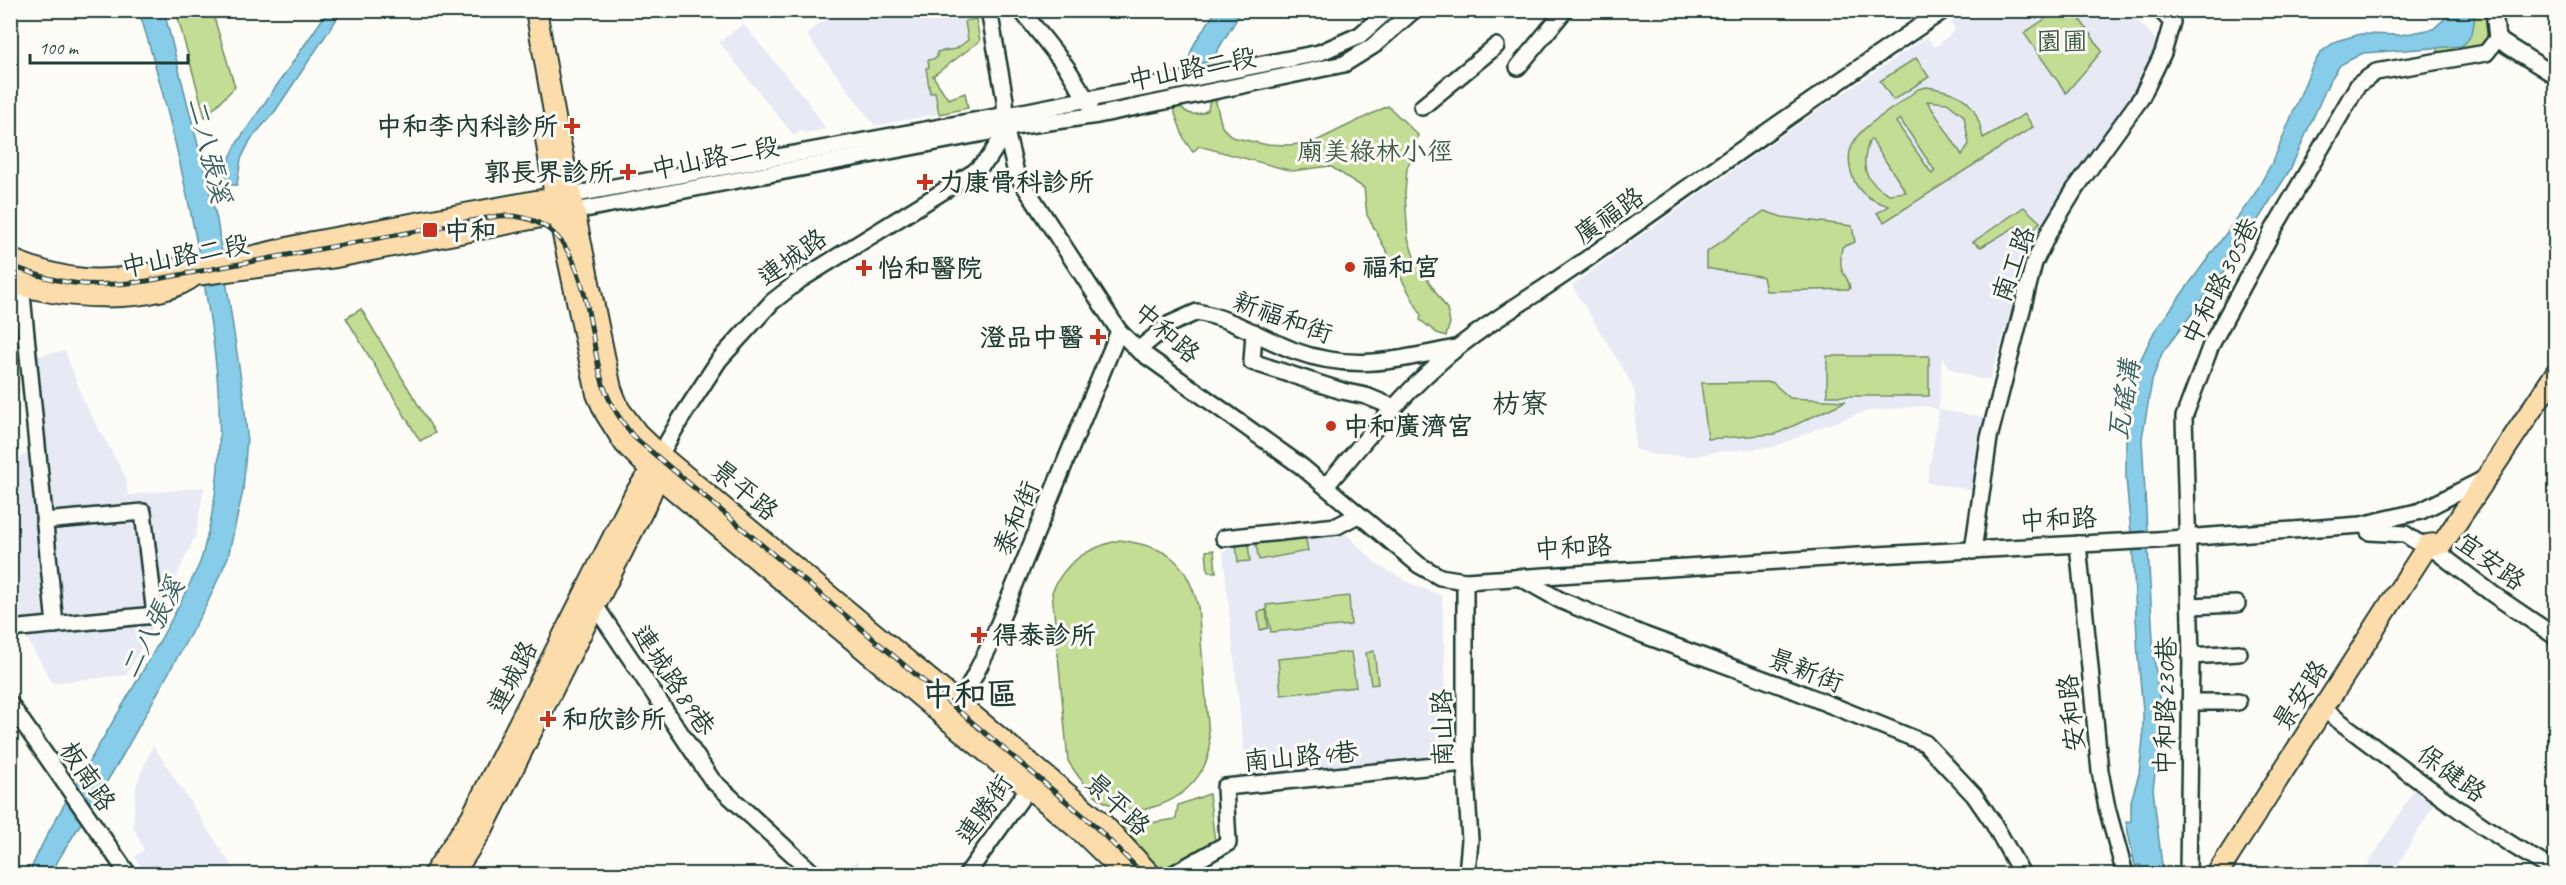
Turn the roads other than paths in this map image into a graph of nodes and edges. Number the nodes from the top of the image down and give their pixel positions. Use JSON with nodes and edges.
{"nodes":[{"id":1,"x":525,"y":10,"type":"edge"},
{"id":2,"x":536,"y":10,"type":"edge"},
{"id":3,"x":989,"y":10,"type":"edge"},
{"id":4,"x":1021,"y":10,"type":"edge"},
{"id":5,"x":1388,"y":10,"type":"edge"},
{"id":6,"x":1414,"y":10,"type":"edge"},
{"id":7,"x":1565,"y":10,"type":"edge"},
{"id":8,"x":1944,"y":10,"type":"edge"},
{"id":9,"x":2160,"y":10,"type":"edge"},
{"id":10,"x":2494,"y":10,"type":"edge"},
{"id":11,"x":2497,"y":39,"type":"junction"},
{"id":12,"x":1496,"y":46,"type":"dead end"},
{"id":13,"x":1518,"y":67,"type":"dead end"},
{"id":14,"x":2556,"y":76,"type":"edge"},
{"id":15,"x":1086,"y":99,"type":"junction"},
{"id":16,"x":1422,"y":107,"type":"dead end"},
{"id":17,"x":1006,"y":115,"type":"junction"},
{"id":18,"x":1098,"y":115,"type":"junction"},
{"id":19,"x":1006,"y":131,"type":"junction"},
{"id":20,"x":565,"y":204,"type":"junction"},
{"id":21,"x":16,"y":261,"type":"edge"},
{"id":22,"x":195,"y":272,"type":"junction"},
{"id":23,"x":15,"y":282,"type":"edge"},
{"id":24,"x":1119,"y":331,"type":"junction"},
{"id":25,"x":1254,"y":332,"type":"junction"},
{"id":26,"x":1459,"y":347,"type":"junction"},
{"id":27,"x":1138,"y":350,"type":"junction"},
{"id":28,"x":2556,"y":373,"type":"edge"},
{"id":29,"x":1394,"y":408,"type":"junction"},
{"id":30,"x":656,"y":463,"type":"junction"},
{"id":31,"x":2486,"y":478,"type":"junction"},
{"id":32,"x":1326,"y":486,"type":"junction"},
{"id":33,"x":1358,"y":515,"type":"junction"},
{"id":34,"x":44,"y":521,"type":"junction"},
{"id":35,"x":2361,"y":525,"type":"junction"},
{"id":36,"x":2310,"y":530,"type":"junction"},
{"id":37,"x":1224,"y":538,"type":"dead end"},
{"id":38,"x":2188,"y":538,"type":"junction"},
{"id":39,"x":2078,"y":544,"type":"junction"},
{"id":40,"x":2428,"y":545,"type":"junction"},
{"id":41,"x":1973,"y":551,"type":"junction"},
{"id":42,"x":1519,"y":576,"type":"junction"},
{"id":43,"x":1465,"y":581,"type":"junction"},
{"id":44,"x":2236,"y":604,"type":"dead end"},
{"id":45,"x":2190,"y":606,"type":"junction"},
{"id":46,"x":596,"y":607,"type":"junction"},
{"id":47,"x":55,"y":625,"type":"junction"},
{"id":48,"x":10,"y":629,"type":"edge"},
{"id":49,"x":2556,"y":637,"type":"edge"},
{"id":50,"x":2239,"y":653,"type":"dead end"},
{"id":51,"x":2191,"y":656,"type":"junction"},
{"id":52,"x":2190,"y":702,"type":"junction"},
{"id":53,"x":2238,"y":702,"type":"dead end"},
{"id":54,"x":10,"y":704,"type":"edge"},
{"id":55,"x":2323,"y":708,"type":"junction"},
{"id":56,"x":956,"y":713,"type":"junction"},
{"id":57,"x":1465,"y":763,"type":"junction"},
{"id":58,"x":1041,"y":771,"type":"junction"},
{"id":59,"x":1029,"y":788,"type":"junction"},
{"id":60,"x":2556,"y":871,"type":"edge"},
{"id":61,"x":448,"y":872,"type":"edge"},
{"id":62,"x":128,"y":874,"type":"edge"},
{"id":63,"x":814,"y":874,"type":"edge"},
{"id":64,"x":967,"y":874,"type":"edge"},
{"id":65,"x":1125,"y":874,"type":"edge"},
{"id":66,"x":1150,"y":874,"type":"edge"},
{"id":67,"x":1173,"y":874,"type":"edge"},
{"id":68,"x":1467,"y":874,"type":"edge"},
{"id":69,"x":2022,"y":874,"type":"edge"},
{"id":70,"x":2125,"y":874,"type":"edge"},
{"id":71,"x":2188,"y":874,"type":"edge"},
{"id":72,"x":2217,"y":874,"type":"edge"}],
"edges":[{"from":1,"to":20,"type":"main road","name":"景平路"},
{"from":2,"to":20,"type":"main road","name":"景平路"},
{"from":3,"to":17,"type":"street","name":"中和路"},
{"from":4,"to":15,"type":"street"},
{"from":5,"to":15,"type":"street","name":"中山路二段"},
{"from":6,"to":18,"type":"street","name":"中山路二段"},
{"from":7,"to":13,"type":"street"},
{"from":8,"to":26,"type":"street","name":"廣福路"},
{"from":9,"to":41,"type":"street","name":"南工路"},
{"from":10,"to":11,"type":"street"},
{"from":11,"to":14,"type":"street"},
{"from":11,"to":38,"type":"street","name":"中和路305巷"},
{"from":12,"to":16,"type":"street"},
{"from":15,"to":17,"type":"street","name":"中山路二段"},
{"from":15,"to":18,"type":"street"},
{"from":17,"to":19,"type":"street","name":"中和路"},
{"from":17,"to":20,"type":"street","name":"中山路二段"},
{"from":18,"to":19,"type":"street","name":"中山路二段"},
{"from":19,"to":20,"type":"street","name":"中山路二段"},
{"from":19,"to":24,"type":"street","name":"中和路"},
{"from":19,"to":30,"type":"street","name":"連城路"},
{"from":20,"to":22,"type":"main road","name":"中山路二段"},
{"from":20,"to":30,"type":"main road","name":"景平路"},
{"from":21,"to":22,"type":"main road","name":"中山路二段"},
{"from":21,"to":23,"type":"street"},
{"from":22,"to":23,"type":"main road","name":"中山路二段"},
{"from":23,"to":34,"type":"street"},
{"from":24,"to":27,"type":"street","name":"中和路"},
{"from":24,"to":56,"type":"street","name":"泰和街"},
{"from":25,"to":26,"type":"street","name":"新福和街"},
{"from":25,"to":27,"type":"street","name":"新福和街"},
{"from":25,"to":29,"type":"street"},
{"from":26,"to":29,"type":"street","name":"廣福路"},
{"from":27,"to":32,"type":"street","name":"中和路"},
{"from":28,"to":31,"type":"main road","name":"中和路"},
{"from":29,"to":32,"type":"street","name":"廣福路"},
{"from":30,"to":46,"type":"main road","name":"連城路"},
{"from":30,"to":56,"type":"main road","name":"景平路"},
{"from":30,"to":61,"type":"main road","name":"連城路"},
{"from":31,"to":35,"type":"street","name":"中和路"},
{"from":31,"to":40,"type":"main road","name":"中和路"},
{"from":32,"to":33,"type":"street","name":"中和路"},
{"from":33,"to":37,"type":"street"},
{"from":33,"to":43,"type":"street","name":"中和路"},
{"from":34,"to":47,"type":"street"},
{"from":34,"to":47,"type":"street"},
{"from":35,"to":36,"type":"street","name":"中和路"},
{"from":35,"to":40,"type":"street","name":"中和路"},
{"from":36,"to":38,"type":"street","name":"中和路"},
{"from":36,"to":40,"type":"street"},
{"from":38,"to":39,"type":"street","name":"中和路"},
{"from":38,"to":45,"type":"street","name":"中和路230巷"},
{"from":39,"to":41,"type":"street","name":"中和路"},
{"from":39,"to":70,"type":"street","name":"安和路"},
{"from":40,"to":49,"type":"street","name":"宜安路"},
{"from":40,"to":55,"type":"main road","name":"景安路"},
{"from":41,"to":42,"type":"street","name":"中和路"},
{"from":42,"to":43,"type":"street","name":"中和路"},
{"from":42,"to":69,"type":"street","name":"景新街"},
{"from":43,"to":57,"type":"street","name":"南山路"},
{"from":44,"to":45,"type":"street"},
{"from":45,"to":51,"type":"street","name":"中和路230巷"},
{"from":46,"to":61,"type":"main road","name":"連城路"},
{"from":46,"to":63,"type":"street","name":"連城路89巷"},
{"from":47,"to":48,"type":"street"},
{"from":50,"to":51,"type":"street"},
{"from":51,"to":52,"type":"street","name":"中和路230巷"},
{"from":52,"to":53,"type":"street"},
{"from":52,"to":71,"type":"street","name":"中和路230巷"},
{"from":54,"to":62,"type":"street","name":"板南路"},
{"from":55,"to":60,"type":"street","name":"保健路"},
{"from":55,"to":72,"type":"main road","name":"景安路"},
{"from":56,"to":58,"type":"main road","name":"景平路"},
{"from":56,"to":59,"type":"main road","name":"景平路"},
{"from":57,"to":67,"type":"street","name":"南山路4巷"},
{"from":57,"to":68,"type":"street","name":"南山路"},
{"from":58,"to":59,"type":"street","name":"連勝街"},
{"from":58,"to":66,"type":"main road","name":"景平路"},
{"from":59,"to":64,"type":"street","name":"連勝街"},
{"from":59,"to":65,"type":"main road","name":"景平路"}]}
